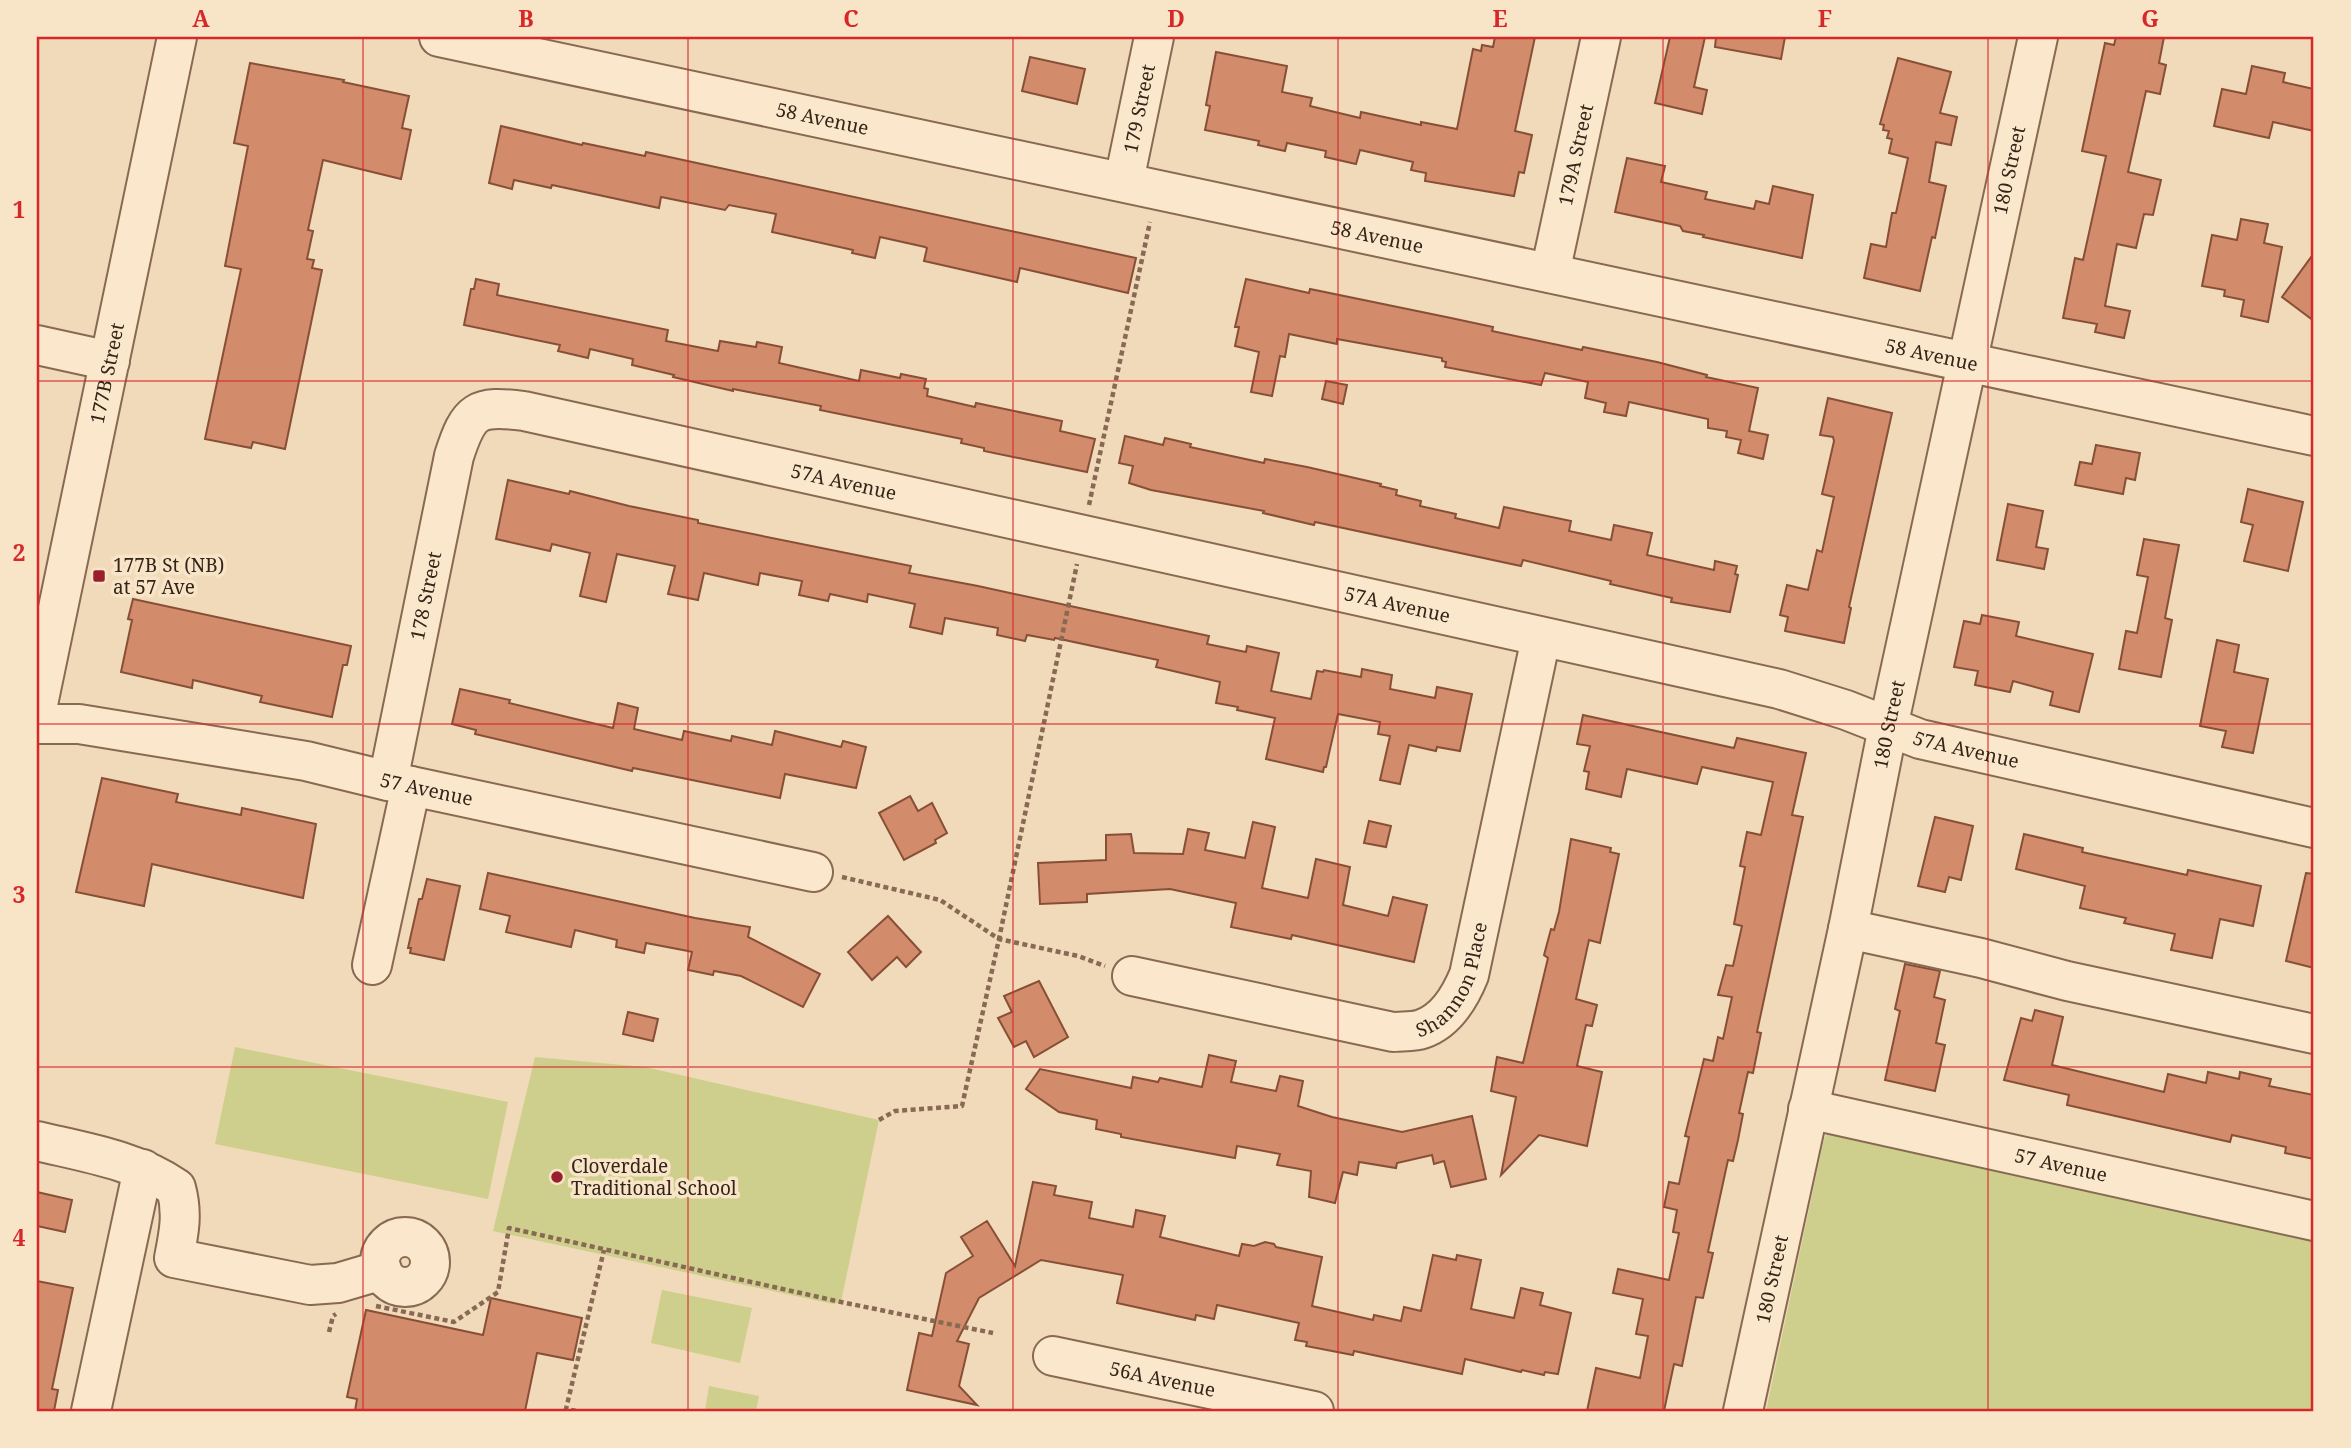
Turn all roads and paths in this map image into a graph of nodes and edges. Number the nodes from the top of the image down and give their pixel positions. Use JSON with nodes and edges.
{"nodes":[{"id":1,"x":177,"y":37,"type":"edge"},
{"id":2,"x":439,"y":37,"type":"edge"},
{"id":3,"x":1154,"y":37,"type":"edge"},
{"id":4,"x":1601,"y":37,"type":"edge"},
{"id":5,"x":2038,"y":37,"type":"edge"},
{"id":6,"x":1124,"y":181,"type":"junction"},
{"id":7,"x":1150,"y":222,"type":"dead end"},
{"id":8,"x":1550,"y":273,"type":"junction"},
{"id":9,"x":37,"y":345,"type":"edge"},
{"id":10,"x":110,"y":360,"type":"junction"},
{"id":11,"x":1968,"y":361,"type":"junction"},
{"id":12,"x":474,"y":414,"type":"joint"},
{"id":13,"x":2314,"y":436,"type":"edge"},
{"id":14,"x":1088,"y":511,"type":"dead end"},
{"id":15,"x":1080,"y":553,"type":"dead end"},
{"id":16,"x":1541,"y":638,"type":"junction"},
{"id":17,"x":37,"y":709,"type":"edge"},
{"id":18,"x":37,"y":723,"type":"edge"},
{"id":19,"x":1888,"y":727,"type":"junction"},
{"id":20,"x":399,"y":784,"type":"junction"},
{"id":21,"x":2314,"y":828,"type":"edge"},
{"id":22,"x":813,"y":872,"type":"joint"},
{"id":23,"x":1848,"y":929,"type":"junction"},
{"id":24,"x":999,"y":939,"type":"junction"},
{"id":25,"x":372,"y":965,"type":"dead end"},
{"id":26,"x":1132,"y":976,"type":"joint"},
{"id":27,"x":2314,"y":1034,"type":"edge"},
{"id":28,"x":1808,"y":1109,"type":"junction"},
{"id":29,"x":879,"y":1120,"type":"dead end"},
{"id":30,"x":37,"y":1141,"type":"edge"},
{"id":31,"x":143,"y":1169,"type":"junction"},
{"id":32,"x":2314,"y":1221,"type":"edge"},
{"id":33,"x":604,"y":1250,"type":"junction"},
{"id":34,"x":377,"y":1288,"type":"joint"},
{"id":35,"x":342,"y":1310,"type":"dead end"},
{"id":36,"x":329,"y":1332,"type":"dead end"},
{"id":37,"x":993,"y":1333,"type":"dead end"},
{"id":38,"x":1053,"y":1356,"type":"dead end"},
{"id":39,"x":91,"y":1411,"type":"edge"},
{"id":40,"x":576,"y":1411,"type":"edge"},
{"id":41,"x":1314,"y":1411,"type":"edge"},
{"id":42,"x":1743,"y":1411,"type":"edge"}],
"edges":[{"from":1,"to":10,"type":"street","name":"177B Street"},
{"from":2,"to":6,"type":"street","name":"58 Avenue"},
{"from":3,"to":6,"type":"street","name":"179 Street"},
{"from":4,"to":8,"type":"street","name":"179A Street"},
{"from":5,"to":11,"type":"street","name":"180 Street"},
{"from":6,"to":8,"type":"street","name":"58 Avenue"},
{"from":7,"to":14,"type":"path"},
{"from":8,"to":11,"type":"street","name":"58 Avenue"},
{"from":9,"to":10,"type":"street"},
{"from":10,"to":17,"type":"street","name":"177B Street"},
{"from":11,"to":13,"type":"street","name":"58 Avenue"},
{"from":11,"to":19,"type":"street","name":"180 Street"},
{"from":12,"to":16,"type":"street","name":"57A Avenue"},
{"from":12,"to":20,"type":"street","name":"178 Street"},
{"from":15,"to":24,"type":"path"},
{"from":16,"to":19,"type":"street","name":"57A Avenue"},
{"from":16,"to":26,"type":"street","name":"Shannon Place"},
{"from":18,"to":20,"type":"street","name":"57 Avenue"},
{"from":19,"to":21,"type":"street","name":"57A Avenue"},
{"from":19,"to":23,"type":"street","name":"180 Street"},
{"from":20,"to":22,"type":"street","name":"57 Avenue"},
{"from":20,"to":25,"type":"street","name":"178 Street"},
{"from":22,"to":24,"type":"path"},
{"from":23,"to":27,"type":"street"},
{"from":23,"to":28,"type":"street","name":"180 Street"},
{"from":24,"to":26,"type":"path"},
{"from":24,"to":29,"type":"path"},
{"from":28,"to":32,"type":"street","name":"57 Avenue"},
{"from":28,"to":42,"type":"street","name":"180 Street"},
{"from":30,"to":31,"type":"street"},
{"from":31,"to":34,"type":"street"},
{"from":31,"to":39,"type":"street"},
{"from":33,"to":34,"type":"path"},
{"from":33,"to":37,"type":"path"},
{"from":33,"to":40,"type":"path"},
{"from":35,"to":36,"type":"path"},
{"from":38,"to":41,"type":"street","name":"56A Avenue"}]}
